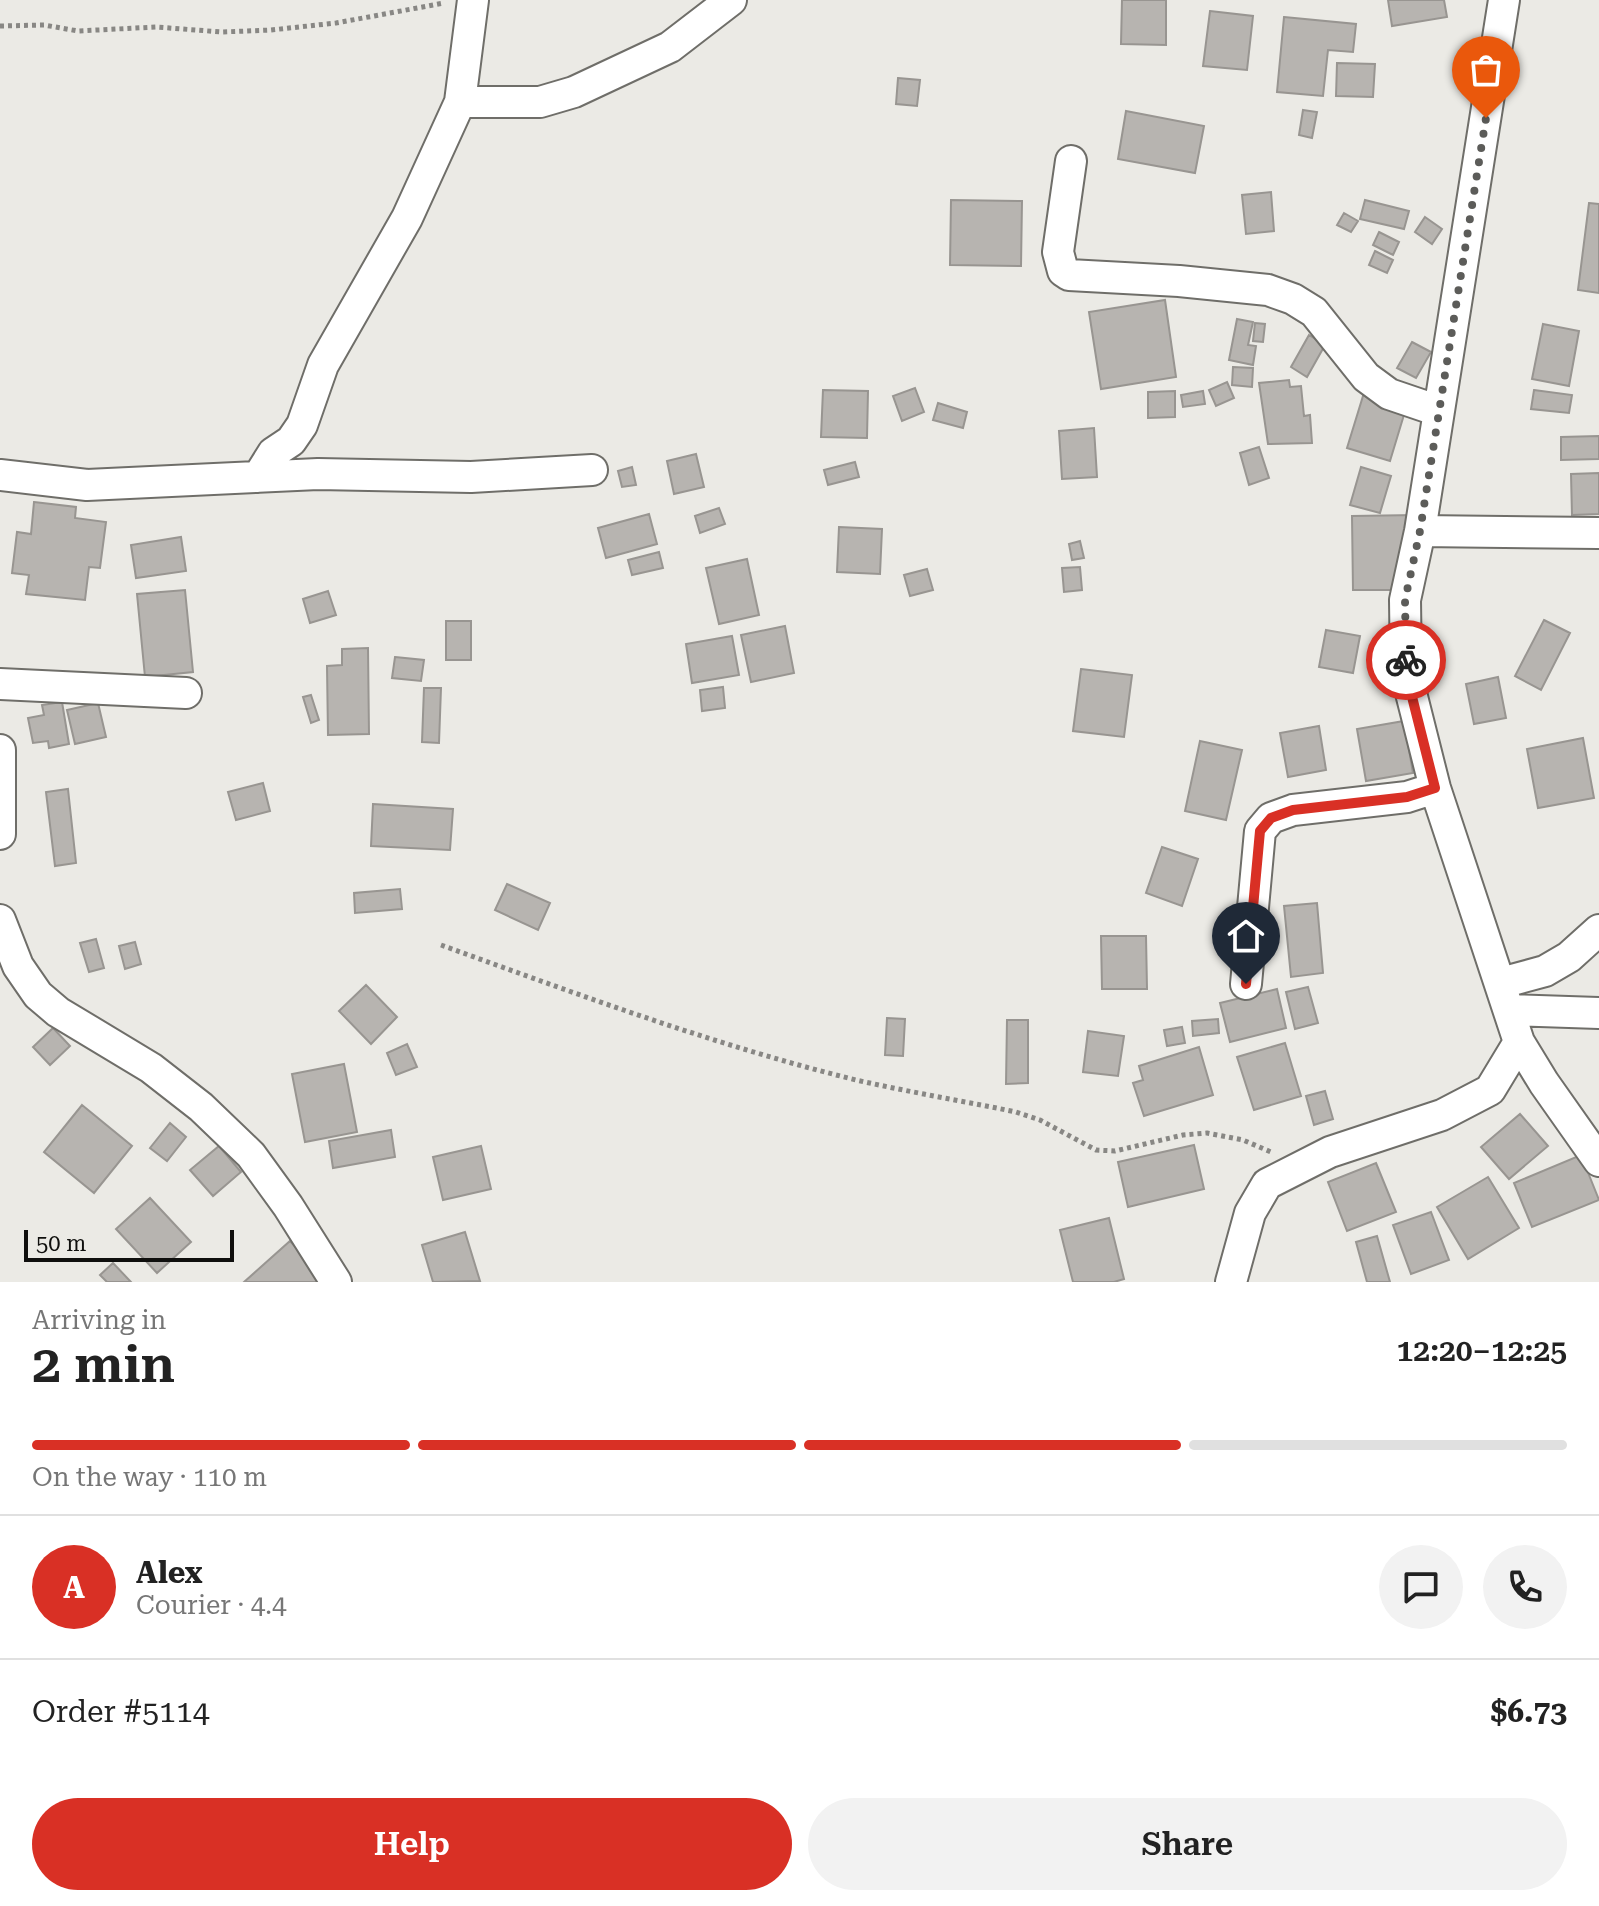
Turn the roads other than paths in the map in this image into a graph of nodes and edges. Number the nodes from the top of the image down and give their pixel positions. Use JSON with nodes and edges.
{"nodes":[{"id":1,"x":473,"y":0,"type":"edge"},
{"id":2,"x":731,"y":0,"type":"edge"},
{"id":3,"x":1504,"y":0,"type":"edge"},
{"id":4,"x":460,"y":102,"type":"junction"},
{"id":5,"x":1071,"y":161,"type":"dead end"},
{"id":6,"x":1439,"y":411,"type":"junction"},
{"id":7,"x":592,"y":470,"type":"dead end"},
{"id":8,"x":0,"y":475,"type":"edge"},
{"id":9,"x":258,"y":477,"type":"junction"},
{"id":10,"x":1420,"y":531,"type":"junction"},
{"id":11,"x":1599,"y":533,"type":"edge"},
{"id":12,"x":0,"y":684,"type":"edge"},
{"id":13,"x":186,"y":693,"type":"dead end"},
{"id":14,"x":0,"y":750,"type":"edge"},
{"id":15,"x":1435,"y":788,"type":"junction"},
{"id":16,"x":0,"y":834,"type":"edge"},
{"id":17,"x":0,"y":920,"type":"edge"},
{"id":18,"x":1599,"y":930,"type":"edge"},
{"id":19,"x":1246,"y":984,"type":"dead end"},
{"id":20,"x":1505,"y":996,"type":"junction"},
{"id":21,"x":1599,"y":1013,"type":"edge"},
{"id":22,"x":1519,"y":1042,"type":"junction"},
{"id":23,"x":1599,"y":1161,"type":"edge"},
{"id":24,"x":336,"y":1282,"type":"edge"},
{"id":25,"x":1231,"y":1282,"type":"edge"}],
"edges":[{"from":1,"to":4,"type":"street"},
{"from":2,"to":4,"type":"street"},
{"from":3,"to":6,"type":"street"},
{"from":4,"to":9,"type":"street"},
{"from":5,"to":6,"type":"street"},
{"from":6,"to":10,"type":"street"},
{"from":7,"to":9,"type":"street"},
{"from":8,"to":9,"type":"street"},
{"from":10,"to":11,"type":"street"},
{"from":10,"to":15,"type":"street"},
{"from":12,"to":13,"type":"street"},
{"from":14,"to":16,"type":"street"},
{"from":15,"to":19,"type":"street"},
{"from":15,"to":20,"type":"street"},
{"from":17,"to":24,"type":"street"},
{"from":18,"to":20,"type":"street"},
{"from":20,"to":21,"type":"street"},
{"from":20,"to":22,"type":"street"},
{"from":22,"to":23,"type":"street"},
{"from":22,"to":25,"type":"street"}]}
